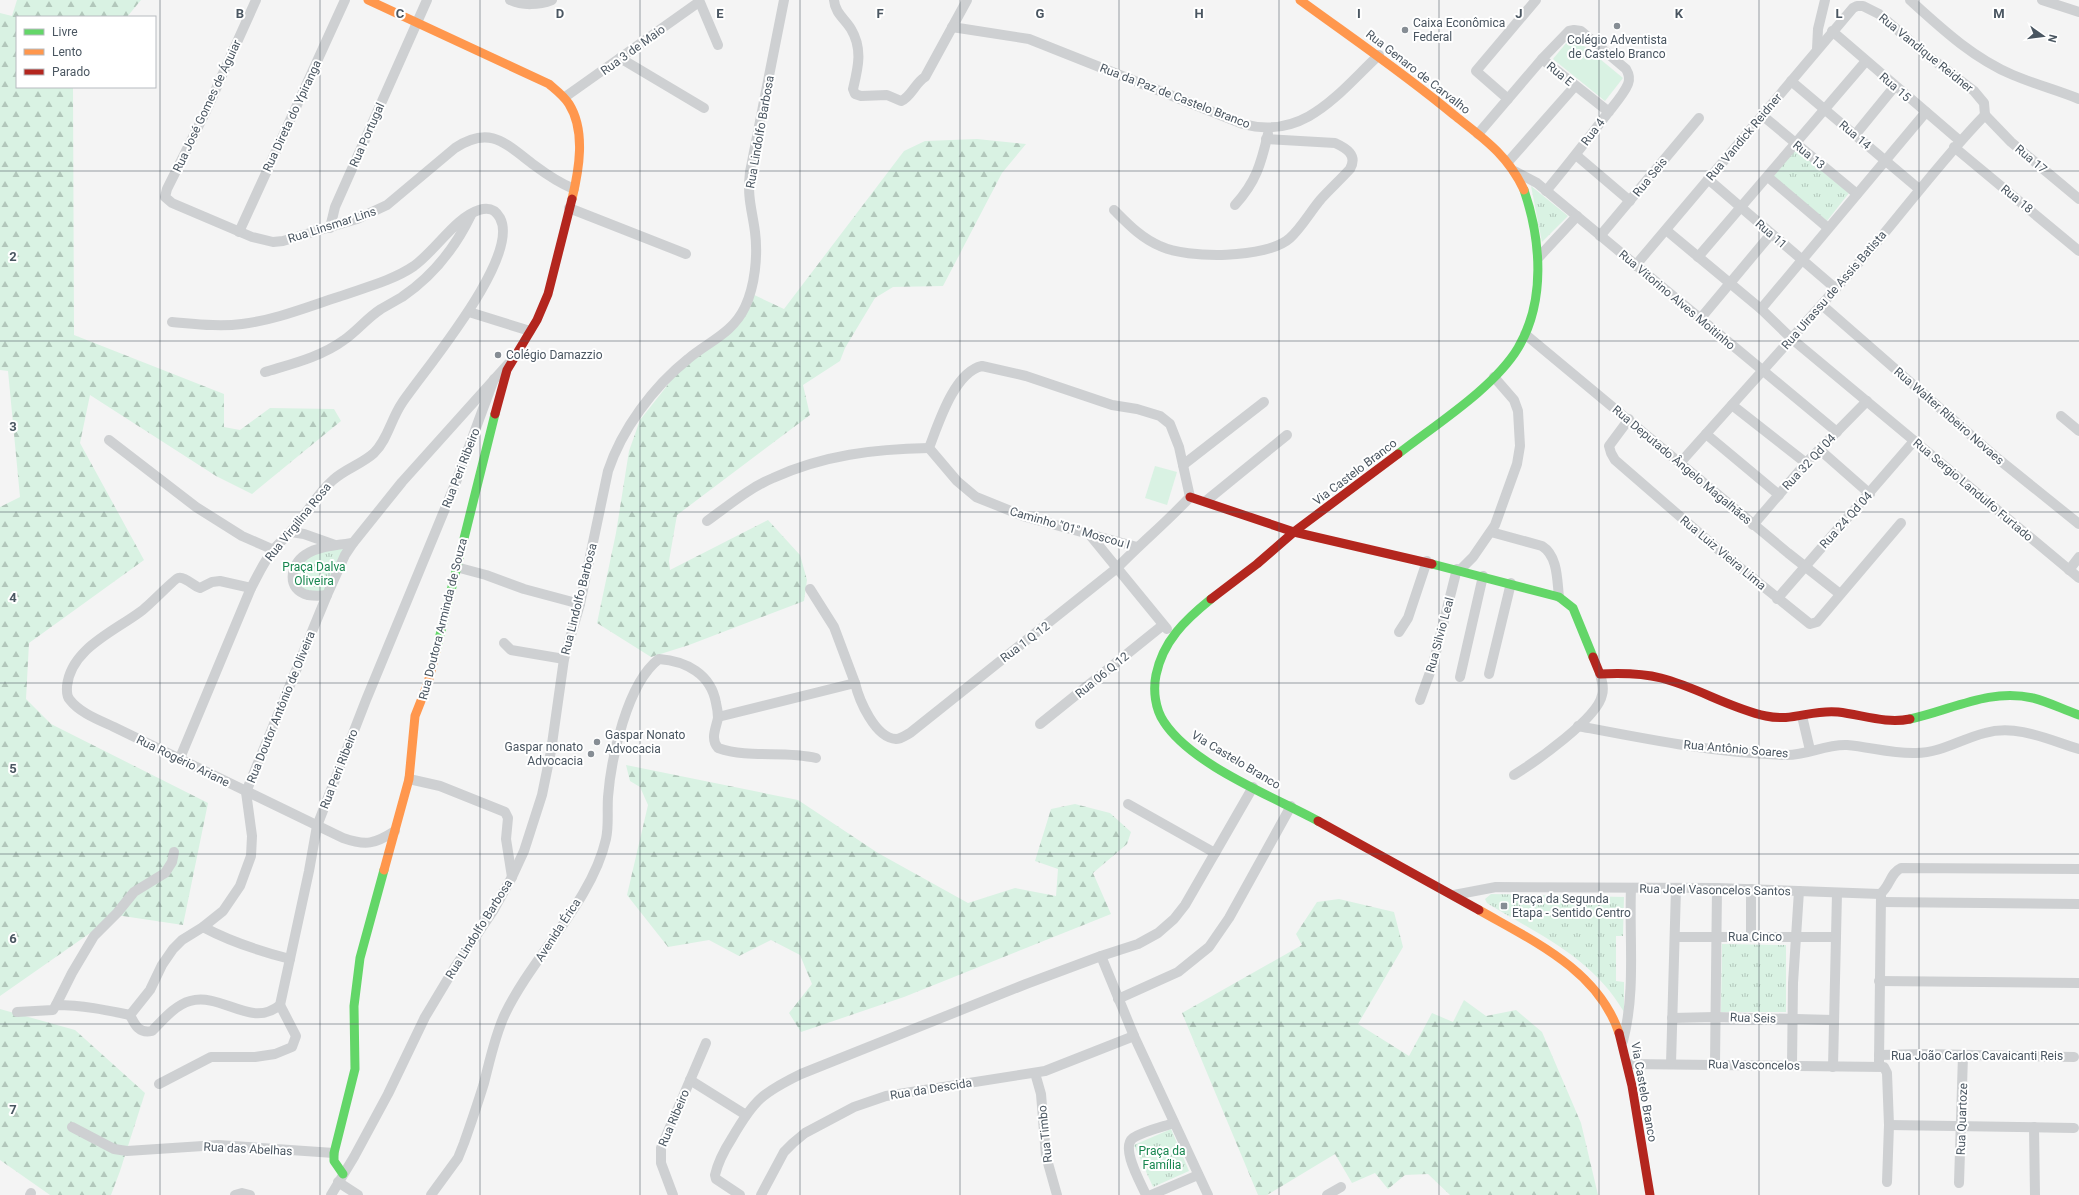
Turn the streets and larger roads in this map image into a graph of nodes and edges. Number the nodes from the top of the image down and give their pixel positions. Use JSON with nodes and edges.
{"nodes":[{"id":1,"x":256,"y":0,"type":"edge"},
{"id":2,"x":345,"y":0,"type":"edge"},
{"id":3,"x":368,"y":0,"type":"edge"},
{"id":4,"x":427,"y":0,"type":"edge"},
{"id":5,"x":510,"y":0,"type":"edge"},
{"id":6,"x":552,"y":0,"type":"edge"},
{"id":7,"x":784,"y":0,"type":"edge"},
{"id":8,"x":834,"y":0,"type":"edge"},
{"id":9,"x":967,"y":0,"type":"edge"},
{"id":10,"x":1536,"y":0,"type":"edge"},
{"id":11,"x":1825,"y":0,"type":"edge"},
{"id":12,"x":1910,"y":0,"type":"edge"},
{"id":13,"x":2042,"y":0,"type":"edge"},
{"id":14,"x":699,"y":1,"type":"edge"},
{"id":15,"x":1303,"y":1,"type":"edge"},
{"id":16,"x":1853,"y":8,"type":"joint"},
{"id":17,"x":2079,"y":12,"type":"edge"},
{"id":18,"x":417,"y":23,"type":"junction"},
{"id":19,"x":952,"y":27,"type":"junction"},
{"id":20,"x":1832,"y":31,"type":"junction"},
{"id":21,"x":718,"y":45,"type":"dead end"},
{"id":22,"x":1817,"y":49,"type":"junction"},
{"id":23,"x":1378,"y":55,"type":"junction"},
{"id":24,"x":620,"y":58,"type":"junction"},
{"id":25,"x":1542,"y":59,"type":"junction"},
{"id":26,"x":1866,"y":62,"type":"junction"},
{"id":27,"x":1626,"y":69,"type":"joint"},
{"id":28,"x":1791,"y":80,"type":"junction"},
{"id":29,"x":1575,"y":86,"type":"junction"},
{"id":30,"x":1895,"y":86,"type":"junction"},
{"id":31,"x":565,"y":96,"type":"junction"},
{"id":32,"x":1508,"y":99,"type":"junction"},
{"id":33,"x":2079,"y":99,"type":"edge"},
{"id":34,"x":704,"y":108,"type":"dead end"},
{"id":35,"x":1824,"y":108,"type":"junction"},
{"id":36,"x":1609,"y":112,"type":"junction"},
{"id":37,"x":1926,"y":112,"type":"junction"},
{"id":38,"x":1985,"y":115,"type":"junction"},
{"id":39,"x":1763,"y":116,"type":"junction"},
{"id":40,"x":1699,"y":118,"type":"dead end"},
{"id":41,"x":1269,"y":128,"type":"junction"},
{"id":42,"x":1478,"y":134,"type":"junction"},
{"id":43,"x":1855,"y":135,"type":"junction"},
{"id":44,"x":1266,"y":139,"type":"junction"},
{"id":45,"x":1795,"y":144,"type":"junction"},
{"id":46,"x":1957,"y":144,"type":"junction"},
{"id":47,"x":1576,"y":155,"type":"junction"},
{"id":48,"x":1885,"y":160,"type":"junction"},
{"id":49,"x":1511,"y":166,"type":"junction"},
{"id":50,"x":1768,"y":177,"type":"junction"},
{"id":51,"x":1708,"y":179,"type":"junction"},
{"id":52,"x":167,"y":189,"type":"joint"},
{"id":53,"x":574,"y":189,"type":"junction"},
{"id":54,"x":1919,"y":189,"type":"junction"},
{"id":55,"x":1546,"y":191,"type":"junction"},
{"id":56,"x":1857,"y":194,"type":"junction"},
{"id":57,"x":2079,"y":199,"type":"edge"},
{"id":58,"x":1630,"y":201,"type":"junction"},
{"id":59,"x":1235,"y":205,"type":"dead end"},
{"id":60,"x":569,"y":208,"type":"junction"},
{"id":61,"x":1741,"y":208,"type":"junction"},
{"id":62,"x":1114,"y":210,"type":"dead end"},
{"id":63,"x":472,"y":213,"type":"junction"},
{"id":64,"x":1576,"y":216,"type":"junction"},
{"id":65,"x":330,"y":228,"type":"junction"},
{"id":66,"x":1828,"y":228,"type":"junction"},
{"id":67,"x":1666,"y":230,"type":"junction"},
{"id":68,"x":239,"y":232,"type":"junction"},
{"id":69,"x":1771,"y":234,"type":"junction"},
{"id":70,"x":1600,"y":236,"type":"junction"},
{"id":71,"x":2079,"y":251,"type":"edge"},
{"id":72,"x":686,"y":254,"type":"dead end"},
{"id":73,"x":1539,"y":257,"type":"junction"},
{"id":74,"x":1698,"y":257,"type":"junction"},
{"id":75,"x":1802,"y":260,"type":"junction"},
{"id":76,"x":1635,"y":266,"type":"junction"},
{"id":77,"x":1730,"y":283,"type":"junction"},
{"id":78,"x":1835,"y":288,"type":"junction"},
{"id":79,"x":1822,"y":305,"type":"junction"},
{"id":80,"x":1761,"y":309,"type":"junction"},
{"id":81,"x":469,"y":312,"type":"junction"},
{"id":82,"x":1700,"y":319,"type":"junction"},
{"id":83,"x":172,"y":322,"type":"dead end"},
{"id":84,"x":530,"y":331,"type":"junction"},
{"id":85,"x":1525,"y":334,"type":"junction"},
{"id":86,"x":1792,"y":339,"type":"junction"},
{"id":87,"x":508,"y":363,"type":"junction"},
{"id":88,"x":1764,"y":371,"type":"junction"},
{"id":89,"x":265,"y":372,"type":"dead end"},
{"id":90,"x":1494,"y":377,"type":"junction"},
{"id":91,"x":494,"y":379,"type":"junction"},
{"id":92,"x":1264,"y":402,"type":"dead end"},
{"id":93,"x":1867,"y":402,"type":"junction"},
{"id":94,"x":1732,"y":404,"type":"junction"},
{"id":95,"x":2061,"y":416,"type":"dead end"},
{"id":96,"x":1629,"y":419,"type":"junction"},
{"id":97,"x":2079,"y":431,"type":"edge"},
{"id":98,"x":1837,"y":432,"type":"junction"},
{"id":99,"x":1706,"y":434,"type":"junction"},
{"id":100,"x":1288,"y":435,"type":"dead end"},
{"id":101,"x":109,"y":440,"type":"dead end"},
{"id":102,"x":1914,"y":441,"type":"junction"},
{"id":103,"x":929,"y":448,"type":"junction"},
{"id":104,"x":1820,"y":450,"type":"junction"},
{"id":105,"x":1680,"y":463,"type":"junction"},
{"id":106,"x":1806,"y":464,"type":"junction"},
{"id":107,"x":1183,"y":465,"type":"junction"},
{"id":108,"x":1870,"y":494,"type":"junction"},
{"id":109,"x":1779,"y":495,"type":"junction"},
{"id":110,"x":1190,"y":497,"type":"junction"},
{"id":111,"x":1206,"y":501,"type":"junction"},
{"id":112,"x":707,"y":522,"type":"dead end"},
{"id":113,"x":1901,"y":522,"type":"dead end"},
{"id":114,"x":2079,"y":524,"type":"edge"},
{"id":115,"x":1754,"y":525,"type":"junction"},
{"id":116,"x":291,"y":532,"type":"junction"},
{"id":117,"x":1294,"y":532,"type":"junction"},
{"id":118,"x":1491,"y":532,"type":"junction"},
{"id":119,"x":1090,"y":535,"type":"junction"},
{"id":120,"x":353,"y":542,"type":"junction"},
{"id":121,"x":335,"y":546,"type":"junction"},
{"id":122,"x":1137,"y":547,"type":"junction"},
{"id":123,"x":274,"y":550,"type":"junction"},
{"id":124,"x":2079,"y":556,"type":"edge"},
{"id":125,"x":1427,"y":562,"type":"junction"},
{"id":126,"x":1804,"y":566,"type":"junction"},
{"id":127,"x":456,"y":567,"type":"junction"},
{"id":128,"x":1118,"y":568,"type":"junction"},
{"id":129,"x":1459,"y":569,"type":"junction"},
{"id":130,"x":2069,"y":570,"type":"junction"},
{"id":131,"x":1483,"y":576,"type":"junction"},
{"id":132,"x":2079,"y":578,"type":"edge"},
{"id":133,"x":1511,"y":583,"type":"junction"},
{"id":134,"x":251,"y":588,"type":"junction"},
{"id":135,"x":810,"y":589,"type":"dead end"},
{"id":136,"x":1840,"y":594,"type":"junction"},
{"id":137,"x":327,"y":595,"type":"junction"},
{"id":138,"x":1559,"y":597,"type":"junction"},
{"id":139,"x":1777,"y":599,"type":"junction"},
{"id":140,"x":580,"y":604,"type":"junction"},
{"id":141,"x":1163,"y":624,"type":"junction"},
{"id":142,"x":1399,"y":632,"type":"dead end"},
{"id":143,"x":1172,"y":634,"type":"junction"},
{"id":144,"x":504,"y":643,"type":"dead end"},
{"id":145,"x":564,"y":659,"type":"junction"},
{"id":146,"x":1489,"y":674,"type":"dead end"},
{"id":147,"x":1600,"y":674,"type":"junction"},
{"id":148,"x":1460,"y":677,"type":"dead end"},
{"id":149,"x":855,"y":683,"type":"junction"},
{"id":150,"x":1420,"y":700,"type":"dead end"},
{"id":151,"x":2079,"y":715,"type":"edge"},
{"id":152,"x":1802,"y":716,"type":"junction"},
{"id":153,"x":718,"y":717,"type":"junction"},
{"id":154,"x":1040,"y":724,"type":"dead end"},
{"id":155,"x":1578,"y":726,"type":"junction"},
{"id":156,"x":2079,"y":749,"type":"edge"},
{"id":157,"x":1810,"y":750,"type":"junction"},
{"id":158,"x":180,"y":758,"type":"junction"},
{"id":159,"x":816,"y":758,"type":"dead end"},
{"id":160,"x":1514,"y":775,"type":"dead end"},
{"id":161,"x":409,"y":779,"type":"junction"},
{"id":162,"x":1253,"y":787,"type":"junction"},
{"id":163,"x":246,"y":792,"type":"junction"},
{"id":164,"x":1128,"y":804,"type":"dead end"},
{"id":165,"x":1291,"y":806,"type":"junction"},
{"id":166,"x":317,"y":826,"type":"junction"},
{"id":167,"x":395,"y":832,"type":"junction"},
{"id":168,"x":174,"y":852,"type":"dead end"},
{"id":169,"x":1215,"y":853,"type":"junction"},
{"id":170,"x":2079,"y":869,"type":"edge"},
{"id":171,"x":512,"y":878,"type":"junction"},
{"id":172,"x":1631,"y":888,"type":"junction"},
{"id":173,"x":1676,"y":888,"type":"junction"},
{"id":174,"x":1717,"y":888,"type":"junction"},
{"id":175,"x":1751,"y":890,"type":"junction"},
{"id":176,"x":1799,"y":891,"type":"junction"},
{"id":177,"x":1837,"y":893,"type":"junction"},
{"id":178,"x":1454,"y":895,"type":"junction"},
{"id":179,"x":1881,"y":898,"type":"junction"},
{"id":180,"x":2079,"y":904,"type":"edge"},
{"id":181,"x":203,"y":928,"type":"junction"},
{"id":182,"x":1751,"y":936,"type":"junction"},
{"id":183,"x":1796,"y":936,"type":"junction"},
{"id":184,"x":1675,"y":937,"type":"junction"},
{"id":185,"x":1716,"y":937,"type":"junction"},
{"id":186,"x":1836,"y":937,"type":"junction"},
{"id":187,"x":1101,"y":956,"type":"junction"},
{"id":188,"x":290,"y":959,"type":"junction"},
{"id":189,"x":1879,"y":981,"type":"junction"},
{"id":190,"x":2079,"y":983,"type":"edge"},
{"id":191,"x":1118,"y":999,"type":"junction"},
{"id":192,"x":56,"y":1005,"type":"junction"},
{"id":193,"x":280,"y":1005,"type":"junction"},
{"id":194,"x":17,"y":1012,"type":"dead end"},
{"id":195,"x":130,"y":1015,"type":"junction"},
{"id":196,"x":1715,"y":1017,"type":"junction"},
{"id":197,"x":1672,"y":1018,"type":"junction"},
{"id":198,"x":1792,"y":1020,"type":"junction"},
{"id":199,"x":1833,"y":1020,"type":"junction"},
{"id":200,"x":1134,"y":1036,"type":"junction"},
{"id":201,"x":1623,"y":1041,"type":"junction"},
{"id":202,"x":706,"y":1043,"type":"dead end"},
{"id":203,"x":1880,"y":1055,"type":"junction"},
{"id":204,"x":1963,"y":1055,"type":"junction"},
{"id":205,"x":2074,"y":1057,"type":"dead end"},
{"id":206,"x":1629,"y":1064,"type":"junction"},
{"id":207,"x":1671,"y":1064,"type":"junction"},
{"id":208,"x":1715,"y":1064,"type":"junction"},
{"id":209,"x":1792,"y":1065,"type":"junction"},
{"id":210,"x":1879,"y":1066,"type":"junction"},
{"id":211,"x":1833,"y":1067,"type":"junction"},
{"id":212,"x":1035,"y":1073,"type":"junction"},
{"id":213,"x":690,"y":1080,"type":"junction"},
{"id":214,"x":159,"y":1084,"type":"dead end"},
{"id":215,"x":746,"y":1115,"type":"junction"},
{"id":216,"x":1174,"y":1123,"type":"junction"},
{"id":217,"x":1889,"y":1125,"type":"junction"},
{"id":218,"x":1962,"y":1126,"type":"junction"},
{"id":219,"x":72,"y":1127,"type":"dead end"},
{"id":220,"x":2034,"y":1127,"type":"junction"},
{"id":221,"x":2074,"y":1128,"type":"dead end"},
{"id":222,"x":334,"y":1153,"type":"junction"},
{"id":223,"x":1198,"y":1175,"type":"junction"},
{"id":224,"x":341,"y":1178,"type":"junction"},
{"id":225,"x":1887,"y":1182,"type":"dead end"},
{"id":226,"x":1959,"y":1183,"type":"dead end"},
{"id":227,"x":1341,"y":1187,"type":"dead end"},
{"id":228,"x":235,"y":1195,"type":"edge"},
{"id":229,"x":250,"y":1195,"type":"edge"},
{"id":230,"x":331,"y":1195,"type":"edge"},
{"id":231,"x":358,"y":1195,"type":"edge"},
{"id":232,"x":431,"y":1195,"type":"edge"},
{"id":233,"x":673,"y":1195,"type":"edge"},
{"id":234,"x":740,"y":1195,"type":"edge"},
{"id":235,"x":762,"y":1195,"type":"edge"},
{"id":236,"x":1057,"y":1195,"type":"edge"},
{"id":237,"x":1146,"y":1195,"type":"edge"},
{"id":238,"x":1151,"y":1195,"type":"edge"},
{"id":239,"x":1208,"y":1195,"type":"edge"},
{"id":240,"x":1327,"y":1195,"type":"edge"},
{"id":241,"x":1650,"y":1195,"type":"edge"},
{"id":242,"x":2035,"y":1195,"type":"edge"}],
"edges":[{"from":1,"to":52,"type":"street","name":"Rua José Gomes de Águiar"},
{"from":2,"to":68,"type":"street","name":"Rua Direta do Ypiranga"},
{"from":3,"to":18,"type":"street"},
{"from":4,"to":18,"type":"street","name":"Rua Portugal"},
{"from":5,"to":6,"type":"street"},
{"from":7,"to":140,"type":"street","name":"Rua Lindolfo Barbosa"},
{"from":8,"to":19,"type":"street"},
{"from":9,"to":19,"type":"street"},
{"from":10,"to":32,"type":"street"},
{"from":11,"to":22,"type":"street"},
{"from":12,"to":33,"type":"street"},
{"from":13,"to":17,"type":"street"},
{"from":14,"to":21,"type":"street"},
{"from":14,"to":24,"type":"street","name":"Rua 3 de Maio"},
{"from":15,"to":23,"type":"street","name":"Rua Genaro de Carvalho"},
{"from":16,"to":20,"type":"street","name":"Rua Vandick Reidner"},
{"from":16,"to":38,"type":"street","name":"Rua Vandique Reidner"},
{"from":18,"to":31,"type":"street"},
{"from":18,"to":65,"type":"street","name":"Rua Portugal"},
{"from":19,"to":41,"type":"street","name":"Rua da Paz de Castelo Branco"},
{"from":20,"to":22,"type":"street","name":"Rua Vandick Reidner"},
{"from":20,"to":26,"type":"street","name":"Rua 15"},
{"from":22,"to":28,"type":"street","name":"Rua Vandick Reidner"},
{"from":23,"to":41,"type":"street","name":"Rua da Paz de Castelo Branco"},
{"from":23,"to":42,"type":"street","name":"Rua Genaro de Carvalho"},
{"from":24,"to":31,"type":"street","name":"Rua 3 de Maio"},
{"from":24,"to":34,"type":"street"},
{"from":25,"to":27,"type":"street","name":"Rua E"},
{"from":25,"to":29,"type":"street","name":"Rua E"},
{"from":25,"to":32,"type":"street"},
{"from":26,"to":30,"type":"street","name":"Rua 15"},
{"from":26,"to":35,"type":"street"},
{"from":27,"to":36,"type":"street","name":"Rua 4"},
{"from":28,"to":35,"type":"street","name":"Rua 14"},
{"from":28,"to":39,"type":"street","name":"Rua Vandick Reidner"},
{"from":29,"to":36,"type":"street","name":"Rua E"},
{"from":29,"to":49,"type":"street"},
{"from":30,"to":37,"type":"street","name":"Rua 15"},
{"from":30,"to":43,"type":"street"},
{"from":31,"to":53,"type":"street","name":"Rua Doutora Arminda de Souza"},
{"from":32,"to":42,"type":"street"},
{"from":35,"to":43,"type":"street","name":"Rua 14"},
{"from":35,"to":45,"type":"street"},
{"from":36,"to":47,"type":"street","name":"Rua 4"},
{"from":37,"to":46,"type":"street","name":"Rua 15"},
{"from":37,"to":48,"type":"street"},
{"from":38,"to":46,"type":"street","name":"Rua Uirassu de Assis Batista"},
{"from":38,"to":57,"type":"street","name":"Rua 17"},
{"from":39,"to":45,"type":"street","name":"Rua 13"},
{"from":39,"to":51,"type":"street","name":"Rua Vandick Reidner"},
{"from":40,"to":58,"type":"street","name":"Rua Seis"},
{"from":41,"to":44,"type":"street"},
{"from":42,"to":49,"type":"street","name":"Rua Genaro de Carvalho"},
{"from":43,"to":48,"type":"street","name":"Rua 14"},
{"from":44,"to":59,"type":"street"},
{"from":44,"to":62,"type":"street"},
{"from":45,"to":50,"type":"street"},
{"from":45,"to":56,"type":"street","name":"Rua 13"},
{"from":46,"to":54,"type":"street","name":"Rua Uirassu de Assis Batista"},
{"from":46,"to":71,"type":"street","name":"Rua 18"},
{"from":47,"to":55,"type":"street","name":"Rua 4"},
{"from":47,"to":58,"type":"street"},
{"from":48,"to":54,"type":"street","name":"Rua 14"},
{"from":48,"to":56,"type":"street"},
{"from":49,"to":55,"type":"street","name":"Rua Vitorino Alves Moitinho"},
{"from":49,"to":73,"type":"street","name":"Via Castelo Branco"},
{"from":50,"to":61,"type":"street"},
{"from":50,"to":66,"type":"street"},
{"from":51,"to":61,"type":"street","name":"Rua 11"},
{"from":51,"to":67,"type":"street","name":"Rua Vandick Reidner"},
{"from":52,"to":68,"type":"street","name":"Rua Linsmar Lins"},
{"from":53,"to":60,"type":"street","name":"Rua Doutora Arminda de Souza"},
{"from":53,"to":65,"type":"street","name":"Rua Linsmar Lins"},
{"from":54,"to":78,"type":"street","name":"Rua Uirassu de Assis Batista"},
{"from":55,"to":64,"type":"street","name":"Rua Vitorino Alves Moitinho"},
{"from":56,"to":66,"type":"street"},
{"from":58,"to":70,"type":"street","name":"Rua Seis"},
{"from":60,"to":72,"type":"street"},
{"from":60,"to":84,"type":"street","name":"Rua Doutora Arminda de Souza"},
{"from":61,"to":69,"type":"street","name":"Rua 11"},
{"from":61,"to":74,"type":"street"},
{"from":63,"to":81,"type":"street","name":"Rua Virgilina Rosa"},
{"from":63,"to":83,"type":"street","name":"Rua Virgilina Rosa"},
{"from":63,"to":89,"type":"street"},
{"from":64,"to":70,"type":"street","name":"Rua Vitorino Alves Moitinho"},
{"from":64,"to":73,"type":"street"},
{"from":65,"to":68,"type":"street","name":"Rua Linsmar Lins"},
{"from":66,"to":75,"type":"street"},
{"from":67,"to":74,"type":"street","name":"Rua Sergio Landulfo Furtado"},
{"from":67,"to":76,"type":"street","name":"Rua Vandick Reidner"},
{"from":69,"to":75,"type":"street","name":"Rua 11"},
{"from":69,"to":77,"type":"street"},
{"from":70,"to":76,"type":"street","name":"Rua Vitorino Alves Moitinho"},
{"from":73,"to":85,"type":"street","name":"Via Castelo Branco"},
{"from":74,"to":77,"type":"street","name":"Rua Sergio Landulfo Furtado"},
{"from":75,"to":78,"type":"street","name":"Rua 11"},
{"from":75,"to":80,"type":"street"},
{"from":76,"to":82,"type":"street","name":"Rua Vitorino Alves Moitinho"},
{"from":77,"to":80,"type":"street","name":"Rua Sergio Landulfo Furtado"},
{"from":77,"to":82,"type":"street"},
{"from":78,"to":79,"type":"street","name":"Rua Uirassu de Assis Batista"},
{"from":79,"to":86,"type":"street","name":"Rua Uirassu de Assis Batista"},
{"from":79,"to":114,"type":"street","name":"Rua Walter Ribeiro Novaes"},
{"from":80,"to":86,"type":"street","name":"Rua Sergio Landulfo Furtado"},
{"from":81,"to":84,"type":"street"},
{"from":81,"to":116,"type":"street","name":"Rua Virgilina Rosa"},
{"from":82,"to":88,"type":"street","name":"Rua Vitorino Alves Moitinho"},
{"from":84,"to":87,"type":"street","name":"Rua Doutora Arminda de Souza"},
{"from":85,"to":90,"type":"street","name":"Via Castelo Branco"},
{"from":85,"to":96,"type":"street","name":"Rua Deputado Ângelo Magalhães"},
{"from":86,"to":88,"type":"street","name":"Rua Uirassu de Assis Batista"},
{"from":86,"to":93,"type":"street","name":"Rua Sergio Landulfo Furtado"},
{"from":87,"to":91,"type":"street","name":"Rua Doutor Antônio de Oliveira"},
{"from":87,"to":127,"type":"street","name":"Rua Doutora Arminda de Souza"},
{"from":88,"to":94,"type":"street","name":"Rua Uirassu de Assis Batista"},
{"from":88,"to":98,"type":"street","name":"Rua Vitorino Alves Moitinho"},
{"from":90,"to":117,"type":"street","name":"Via Castelo Branco"},
{"from":90,"to":118,"type":"street"},
{"from":91,"to":120,"type":"street","name":"Rua Doutor Antônio de Oliveira"},
{"from":91,"to":166,"type":"street","name":"Rua Peri Ribeiro"},
{"from":92,"to":107,"type":"street"},
{"from":93,"to":98,"type":"street","name":"Rua 32 Qd 04"},
{"from":93,"to":102,"type":"street","name":"Rua Sergio Landulfo Furtado"},
{"from":94,"to":99,"type":"street","name":"Rua Uirassu de Assis Batista"},
{"from":94,"to":106,"type":"street"},
{"from":95,"to":97,"type":"street"},
{"from":96,"to":105,"type":"street","name":"Rua Deputado Ângelo Magalhães"},
{"from":96,"to":139,"type":"street","name":"Rua Luiz Vieira Lima"},
{"from":98,"to":104,"type":"street","name":"Rua 32 Qd 04"},
{"from":99,"to":105,"type":"street","name":"Rua Uirassu de Assis Batista"},
{"from":99,"to":109,"type":"street"},
{"from":100,"to":111,"type":"street"},
{"from":101,"to":123,"type":"street"},
{"from":102,"to":108,"type":"street","name":"Rua 24 Qd 04"},
{"from":102,"to":130,"type":"street","name":"Rua Sergio Landulfo Furtado"},
{"from":103,"to":107,"type":"street"},
{"from":103,"to":112,"type":"street"},
{"from":103,"to":119,"type":"street","name":"Caminho \"01\" Moscou I"},
{"from":104,"to":106,"type":"street","name":"Rua 32 Qd 04"},
{"from":104,"to":108,"type":"street"},
{"from":105,"to":115,"type":"street","name":"Rua Deputado Ângelo Magalhães"},
{"from":106,"to":109,"type":"street","name":"Rua 32 Qd 04"},
{"from":107,"to":110,"type":"street"},
{"from":108,"to":126,"type":"street","name":"Rua 24 Qd 04"},
{"from":109,"to":115,"type":"street","name":"Rua 32 Qd 04"},
{"from":110,"to":111,"type":"street"},
{"from":110,"to":122,"type":"street","name":"Caminho \"01\" Moscou I"},
{"from":111,"to":117,"type":"street"},
{"from":113,"to":136,"type":"street"},
{"from":115,"to":126,"type":"street","name":"Rua Deputado Ângelo Magalhães"},
{"from":116,"to":121,"type":"street"},
{"from":116,"to":123,"type":"street","name":"Rua Virgilina Rosa"},
{"from":117,"to":125,"type":"street"},
{"from":117,"to":143,"type":"street","name":"Via Castelo Branco"},
{"from":118,"to":129,"type":"street"},
{"from":118,"to":138,"type":"street"},
{"from":119,"to":122,"type":"street","name":"Caminho \"01\" Moscou I"},
{"from":119,"to":128,"type":"street"},
{"from":120,"to":121,"type":"street"},
{"from":120,"to":137,"type":"street","name":"Rua Doutor Antônio de Oliveira"},
{"from":121,"to":137,"type":"street"},
{"from":122,"to":128,"type":"street","name":"Rua 1 Q 12"},
{"from":123,"to":134,"type":"street","name":"Rua Virgilina Rosa"},
{"from":124,"to":130,"type":"street"},
{"from":125,"to":129,"type":"street"},
{"from":125,"to":142,"type":"street"},
{"from":126,"to":136,"type":"street","name":"Rua Deputado Ângelo Magalhães"},
{"from":126,"to":139,"type":"street","name":"Rua 24 Qd 04"},
{"from":127,"to":140,"type":"street"},
{"from":127,"to":161,"type":"street","name":"Rua Doutora Arminda de Souza"},
{"from":128,"to":141,"type":"street"},
{"from":128,"to":149,"type":"street","name":"Rua 1 Q 12"},
{"from":129,"to":131,"type":"street"},
{"from":129,"to":150,"type":"street","name":"Rua Silvio Leal"},
{"from":130,"to":132,"type":"street","name":"Rua Sergio Landulfo Furtado"},
{"from":131,"to":133,"type":"street"},
{"from":131,"to":148,"type":"street"},
{"from":133,"to":138,"type":"street"},
{"from":133,"to":146,"type":"street"},
{"from":134,"to":158,"type":"street","name":"Rua Virgilina Rosa"},
{"from":134,"to":158,"type":"street","name":"Rua Rogério Ariane"},
{"from":135,"to":149,"type":"street"},
{"from":136,"to":139,"type":"street","name":"Rua Luiz Vieira Lima"},
{"from":137,"to":163,"type":"street","name":"Rua Doutor Antônio de Oliveira"},
{"from":138,"to":147,"type":"street"},
{"from":140,"to":145,"type":"street","name":"Rua Lindolfo Barbosa"},
{"from":141,"to":143,"type":"street"},
{"from":141,"to":154,"type":"street","name":"Rua 06 Q 12"},
{"from":143,"to":162,"type":"street","name":"Via Castelo Branco"},
{"from":144,"to":145,"type":"street"},
{"from":145,"to":171,"type":"street","name":"Rua Lindolfo Barbosa"},
{"from":147,"to":152,"type":"street"},
{"from":147,"to":155,"type":"street"},
{"from":149,"to":153,"type":"street"},
{"from":151,"to":152,"type":"street"},
{"from":152,"to":157,"type":"street"},
{"from":153,"to":159,"type":"street"},
{"from":153,"to":232,"type":"street","name":"Avenida Érica"},
{"from":155,"to":157,"type":"street","name":"Rua Antônio Soares"},
{"from":155,"to":160,"type":"street"},
{"from":156,"to":157,"type":"street","name":"Rua Antônio Soares"},
{"from":158,"to":163,"type":"street","name":"Rua Rogério Ariane"},
{"from":161,"to":167,"type":"street","name":"Rua Doutora Arminda de Souza"},
{"from":161,"to":171,"type":"street"},
{"from":162,"to":165,"type":"street","name":"Via Castelo Branco"},
{"from":162,"to":169,"type":"street"},
{"from":163,"to":166,"type":"street","name":"Rua Rogério Ariane"},
{"from":163,"to":181,"type":"street","name":"Rua Doutor Antônio de Oliveira"},
{"from":164,"to":169,"type":"street"},
{"from":165,"to":178,"type":"street","name":"Via Castelo Branco"},
{"from":165,"to":191,"type":"street"},
{"from":166,"to":167,"type":"street","name":"Rua Rogério Ariane"},
{"from":166,"to":188,"type":"street","name":"Rua Peri Ribeiro"},
{"from":167,"to":222,"type":"street","name":"Rua Doutora Arminda de Souza"},
{"from":168,"to":192,"type":"street"},
{"from":169,"to":187,"type":"street"},
{"from":170,"to":179,"type":"street"},
{"from":171,"to":224,"type":"street","name":"Rua Lindolfo Barbosa"},
{"from":172,"to":173,"type":"street","name":"Rua Joel Vasoncelos Santos"},
{"from":172,"to":178,"type":"street","name":"Rua Joel Vasoncelos Santos"},
{"from":172,"to":201,"type":"street"},
{"from":173,"to":174,"type":"street","name":"Rua Joel Vasoncelos Santos"},
{"from":173,"to":184,"type":"street"},
{"from":174,"to":175,"type":"street","name":"Rua Joel Vasoncelos Santos"},
{"from":174,"to":185,"type":"street"},
{"from":175,"to":176,"type":"street","name":"Rua Joel Vasoncelos Santos"},
{"from":175,"to":182,"type":"street"},
{"from":176,"to":177,"type":"street","name":"Rua Joel Vasoncelos Santos"},
{"from":176,"to":183,"type":"street"},
{"from":177,"to":179,"type":"street","name":"Rua Joel Vasoncelos Santos"},
{"from":177,"to":186,"type":"street"},
{"from":178,"to":201,"type":"street","name":"Via Castelo Branco"},
{"from":179,"to":180,"type":"street","name":"Rua Joel Vasoncelos Santos"},
{"from":179,"to":189,"type":"street"},
{"from":181,"to":188,"type":"street"},
{"from":181,"to":195,"type":"street","name":"Rua Doutor Antônio de Oliveira"},
{"from":182,"to":183,"type":"street","name":"Rua Cinco"},
{"from":182,"to":185,"type":"street","name":"Rua Cinco"},
{"from":183,"to":186,"type":"street","name":"Rua Cinco"},
{"from":183,"to":198,"type":"street"},
{"from":184,"to":185,"type":"street","name":"Rua Cinco"},
{"from":184,"to":197,"type":"street"},
{"from":185,"to":196,"type":"street"},
{"from":186,"to":199,"type":"street"},
{"from":187,"to":191,"type":"street"},
{"from":187,"to":215,"type":"street"},
{"from":188,"to":193,"type":"street","name":"Rua Peri Ribeiro"},
{"from":189,"to":190,"type":"street"},
{"from":189,"to":203,"type":"street"},
{"from":191,"to":200,"type":"street"},
{"from":192,"to":194,"type":"street"},
{"from":192,"to":195,"type":"street"},
{"from":193,"to":195,"type":"street"},
{"from":193,"to":214,"type":"street"},
{"from":196,"to":197,"type":"street","name":"Rua Seis"},
{"from":196,"to":198,"type":"street","name":"Rua Seis"},
{"from":196,"to":208,"type":"street"},
{"from":197,"to":207,"type":"street"},
{"from":198,"to":199,"type":"street","name":"Rua Seis"},
{"from":198,"to":209,"type":"street"},
{"from":199,"to":211,"type":"street"},
{"from":200,"to":212,"type":"street","name":"Rua da Descida"},
{"from":200,"to":216,"type":"street"},
{"from":201,"to":206,"type":"street","name":"Via Castelo Branco"},
{"from":202,"to":213,"type":"street","name":"Rua Ribeiro"},
{"from":203,"to":204,"type":"street","name":"Rua João Carlos Cavaicanti Reis"},
{"from":203,"to":210,"type":"street"},
{"from":204,"to":205,"type":"street","name":"Rua João Carlos Cavaicanti Reis"},
{"from":204,"to":218,"type":"street","name":"Rua Quartoze"},
{"from":206,"to":207,"type":"street","name":"Rua Vasconcelos"},
{"from":206,"to":241,"type":"street","name":"Via Castelo Branco"},
{"from":207,"to":208,"type":"street","name":"Rua Vasconcelos"},
{"from":208,"to":209,"type":"street","name":"Rua Vasconcelos"},
{"from":209,"to":211,"type":"street","name":"Rua Vasconcelos"},
{"from":210,"to":211,"type":"street","name":"Rua Vasconcelos"},
{"from":210,"to":217,"type":"street"},
{"from":212,"to":235,"type":"street","name":"Rua da Descida"},
{"from":212,"to":236,"type":"street","name":"Rua Timbo"},
{"from":213,"to":215,"type":"street"},
{"from":213,"to":233,"type":"street","name":"Rua Ribeiro"},
{"from":215,"to":234,"type":"street"},
{"from":216,"to":223,"type":"street"},
{"from":216,"to":237,"type":"street"},
{"from":217,"to":218,"type":"street"},
{"from":217,"to":225,"type":"street"},
{"from":218,"to":220,"type":"street"},
{"from":218,"to":226,"type":"street","name":"Rua Quartoze"},
{"from":219,"to":222,"type":"street","name":"Rua das Abelhas"},
{"from":220,"to":221,"type":"street"},
{"from":220,"to":242,"type":"street"},
{"from":222,"to":224,"type":"street"},
{"from":223,"to":238,"type":"street"},
{"from":223,"to":239,"type":"street"},
{"from":224,"to":230,"type":"street","name":"Rua Lindolfo Barbosa"},
{"from":224,"to":231,"type":"street"},
{"from":227,"to":240,"type":"street"},
{"from":228,"to":229,"type":"street"}]}
